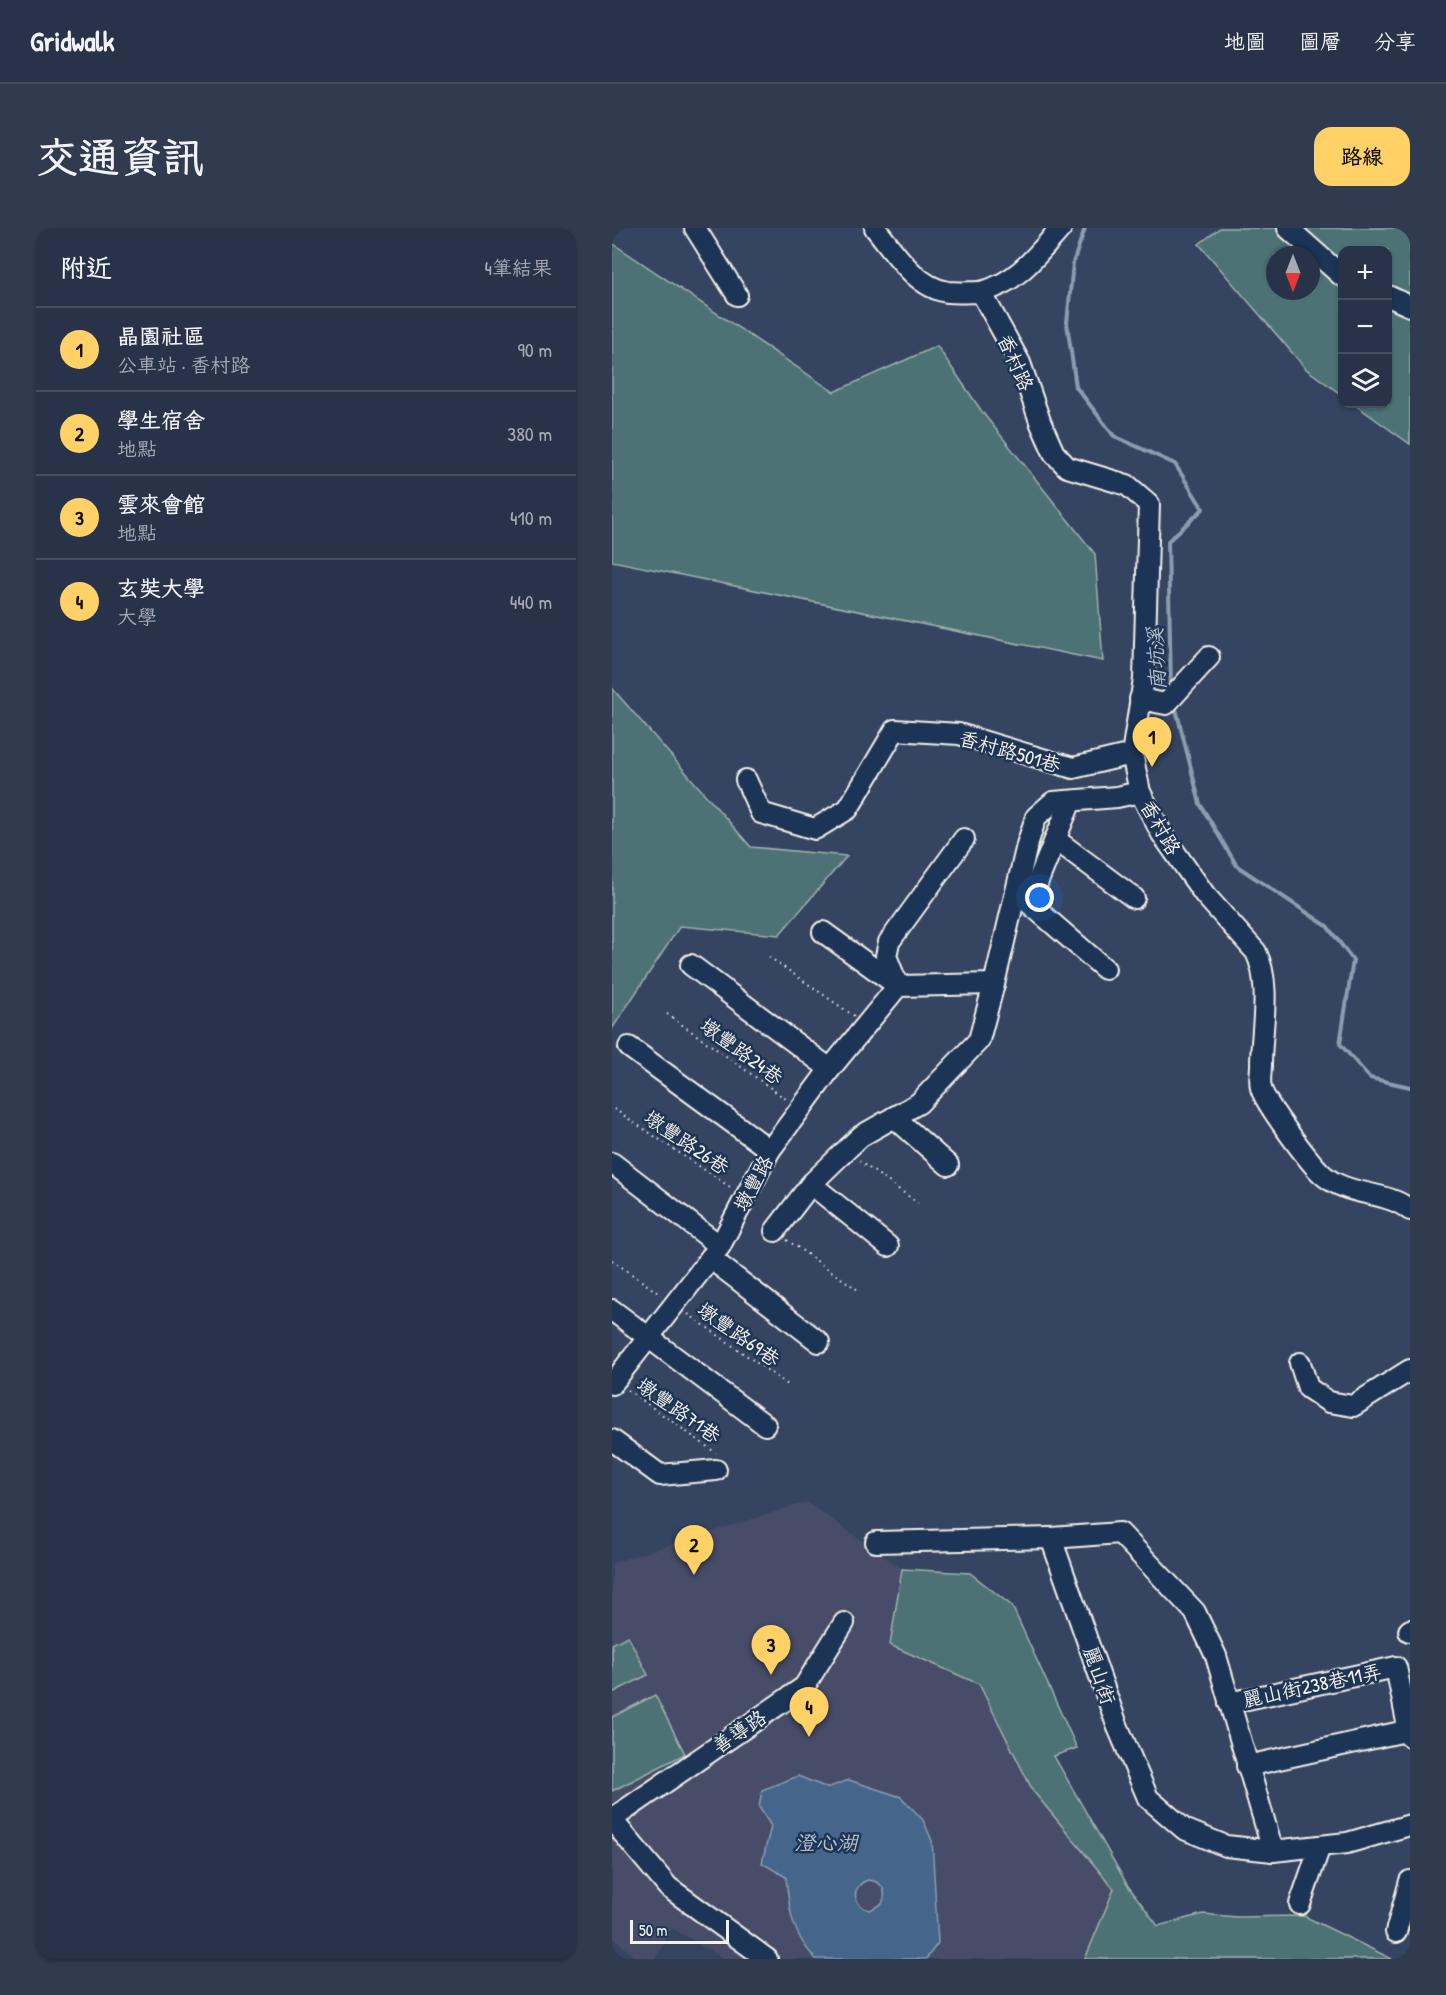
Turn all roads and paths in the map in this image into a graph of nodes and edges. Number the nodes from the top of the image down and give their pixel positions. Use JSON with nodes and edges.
{"nodes":[{"id":1,"x":695,"y":228,"type":"edge"},
{"id":2,"x":875,"y":228,"type":"edge"},
{"id":3,"x":1061,"y":228,"type":"edge"},
{"id":4,"x":1288,"y":228,"type":"edge"},
{"id":5,"x":1338,"y":272,"type":"edge"},
{"id":6,"x":981,"y":292,"type":"junction"},
{"id":7,"x":736,"y":296,"type":"dead end"},
{"id":8,"x":1392,"y":298,"type":"edge"},
{"id":9,"x":1410,"y":306,"type":"edge"},
{"id":10,"x":1209,"y":657,"type":"dead end"},
{"id":11,"x":1140,"y":699,"type":"junction"},
{"id":12,"x":1132,"y":754,"type":"junction"},
{"id":13,"x":746,"y":780,"type":"dead end"},
{"id":14,"x":1140,"y":792,"type":"junction"},
{"id":15,"x":1071,"y":801,"type":"junction"},
{"id":16,"x":964,"y":839,"type":"dead end"},
{"id":17,"x":1055,"y":839,"type":"junction"},
{"id":18,"x":1134,"y":898,"type":"dead end"},
{"id":19,"x":823,"y":932,"type":"dead end"},
{"id":20,"x":769,"y":957,"type":"dead end"},
{"id":21,"x":691,"y":965,"type":"dead end"},
{"id":22,"x":1105,"y":969,"type":"dead end"},
{"id":23,"x":994,"y":984,"type":"junction"},
{"id":24,"x":898,"y":986,"type":"junction"},
{"id":25,"x":667,"y":1014,"type":"dead end"},
{"id":26,"x":866,"y":1025,"type":"junction"},
{"id":27,"x":630,"y":1047,"type":"dead end"},
{"id":28,"x":830,"y":1069,"type":"junction"},
{"id":29,"x":614,"y":1109,"type":"dead end"},
{"id":30,"x":801,"y":1110,"type":"junction"},
{"id":31,"x":894,"y":1118,"type":"junction"},
{"id":32,"x":770,"y":1150,"type":"junction"},
{"id":33,"x":845,"y":1151,"type":"junction"},
{"id":34,"x":612,"y":1163,"type":"edge"},
{"id":35,"x":948,"y":1165,"type":"dead end"},
{"id":36,"x":811,"y":1184,"type":"junction"},
{"id":37,"x":745,"y":1198,"type":"junction"},
{"id":38,"x":918,"y":1203,"type":"dead end"},
{"id":39,"x":1410,"y":1210,"type":"edge"},
{"id":40,"x":775,"y":1231,"type":"joint"},
{"id":41,"x":888,"y":1245,"type":"dead end"},
{"id":42,"x":715,"y":1252,"type":"junction"},
{"id":43,"x":612,"y":1260,"type":"edge"},
{"id":44,"x":858,"y":1290,"type":"dead end"},
{"id":45,"x":674,"y":1304,"type":"junction"},
{"id":46,"x":612,"y":1311,"type":"edge"},
{"id":47,"x":649,"y":1338,"type":"junction"},
{"id":48,"x":819,"y":1342,"type":"dead end"},
{"id":49,"x":1300,"y":1363,"type":"dead end"},
{"id":50,"x":1410,"y":1370,"type":"edge"},
{"id":51,"x":613,"y":1382,"type":"edge"},
{"id":52,"x":788,"y":1385,"type":"dead end"},
{"id":53,"x":765,"y":1425,"type":"dead end"},
{"id":54,"x":612,"y":1440,"type":"edge"},
{"id":55,"x":717,"y":1462,"type":"joint"},
{"id":56,"x":1051,"y":1539,"type":"junction"},
{"id":57,"x":876,"y":1542,"type":"dead end"},
{"id":58,"x":844,"y":1623,"type":"dead end"},
{"id":59,"x":1229,"y":1703,"type":"junction"},
{"id":60,"x":1410,"y":1732,"type":"edge"},
{"id":61,"x":1247,"y":1766,"type":"junction"},
{"id":62,"x":612,"y":1820,"type":"edge"},
{"id":63,"x":1410,"y":1825,"type":"edge"},
{"id":64,"x":1320,"y":1846,"type":"junction"},
{"id":65,"x":1273,"y":1851,"type":"junction"},
{"id":66,"x":1410,"y":1881,"type":"edge"},
{"id":67,"x":1300,"y":1904,"type":"dead end"},
{"id":68,"x":1396,"y":1932,"type":"dead end"},
{"id":69,"x":767,"y":1959,"type":"edge"}],
"edges":[{"from":1,"to":7,"type":"street"},
{"from":2,"to":6,"type":"street"},
{"from":3,"to":6,"type":"street"},
{"from":4,"to":5,"type":"street"},
{"from":6,"to":11,"type":"street","name":"香村路"},
{"from":8,"to":9,"type":"street"},
{"from":10,"to":11,"type":"street"},
{"from":11,"to":12,"type":"street","name":"香村路"},
{"from":12,"to":13,"type":"street","name":"香村路501巷"},
{"from":12,"to":14,"type":"street","name":"香村路"},
{"from":14,"to":15,"type":"street"},
{"from":14,"to":39,"type":"street","name":"香村路"},
{"from":15,"to":17,"type":"street"},
{"from":15,"to":23,"type":"street"},
{"from":16,"to":24,"type":"street"},
{"from":17,"to":18,"type":"street"},
{"from":17,"to":22,"type":"street"},
{"from":19,"to":24,"type":"street"},
{"from":20,"to":26,"type":"path"},
{"from":21,"to":28,"type":"street"},
{"from":23,"to":24,"type":"street"},
{"from":23,"to":31,"type":"street"},
{"from":24,"to":26,"type":"street","name":"墩豐路"},
{"from":25,"to":30,"type":"path","name":"墩豐路24巷"},
{"from":26,"to":28,"type":"street","name":"墩豐路"},
{"from":27,"to":32,"type":"street"},
{"from":28,"to":30,"type":"street","name":"墩豐路"},
{"from":29,"to":37,"type":"path","name":"墩豐路26巷"},
{"from":30,"to":32,"type":"street","name":"墩豐路"},
{"from":31,"to":33,"type":"street"},
{"from":31,"to":35,"type":"street"},
{"from":32,"to":37,"type":"street","name":"墩豐路"},
{"from":33,"to":36,"type":"street"},
{"from":33,"to":38,"type":"path"},
{"from":34,"to":42,"type":"street"},
{"from":36,"to":40,"type":"street"},
{"from":36,"to":41,"type":"street"},
{"from":37,"to":42,"type":"street","name":"墩豐路"},
{"from":40,"to":44,"type":"path"},
{"from":42,"to":45,"type":"street","name":"墩豐路"},
{"from":42,"to":48,"type":"street"},
{"from":43,"to":45,"type":"path","name":"墩豐路69巷"},
{"from":45,"to":47,"type":"street","name":"墩豐路"},
{"from":45,"to":52,"type":"path","name":"墩豐路69巷"},
{"from":46,"to":47,"type":"street"},
{"from":47,"to":51,"type":"street","name":"墩豐路"},
{"from":47,"to":53,"type":"street"},
{"from":49,"to":50,"type":"street"},
{"from":51,"to":55,"type":"path","name":"墩豐路71巷"},
{"from":54,"to":55,"type":"street"},
{"from":56,"to":57,"type":"street"},
{"from":56,"to":59,"type":"street"},
{"from":56,"to":65,"type":"street","name":"麗山街"},
{"from":58,"to":62,"type":"street","name":"善導路"},
{"from":59,"to":60,"type":"street","name":"麗山街238巷11弄"},
{"from":59,"to":61,"type":"street"},
{"from":60,"to":61,"type":"street"},
{"from":61,"to":65,"type":"street"},
{"from":62,"to":69,"type":"street"},
{"from":63,"to":64,"type":"street","name":"麗山街"},
{"from":64,"to":65,"type":"street","name":"麗山街"},
{"from":64,"to":67,"type":"street"},
{"from":66,"to":68,"type":"street"}]}
